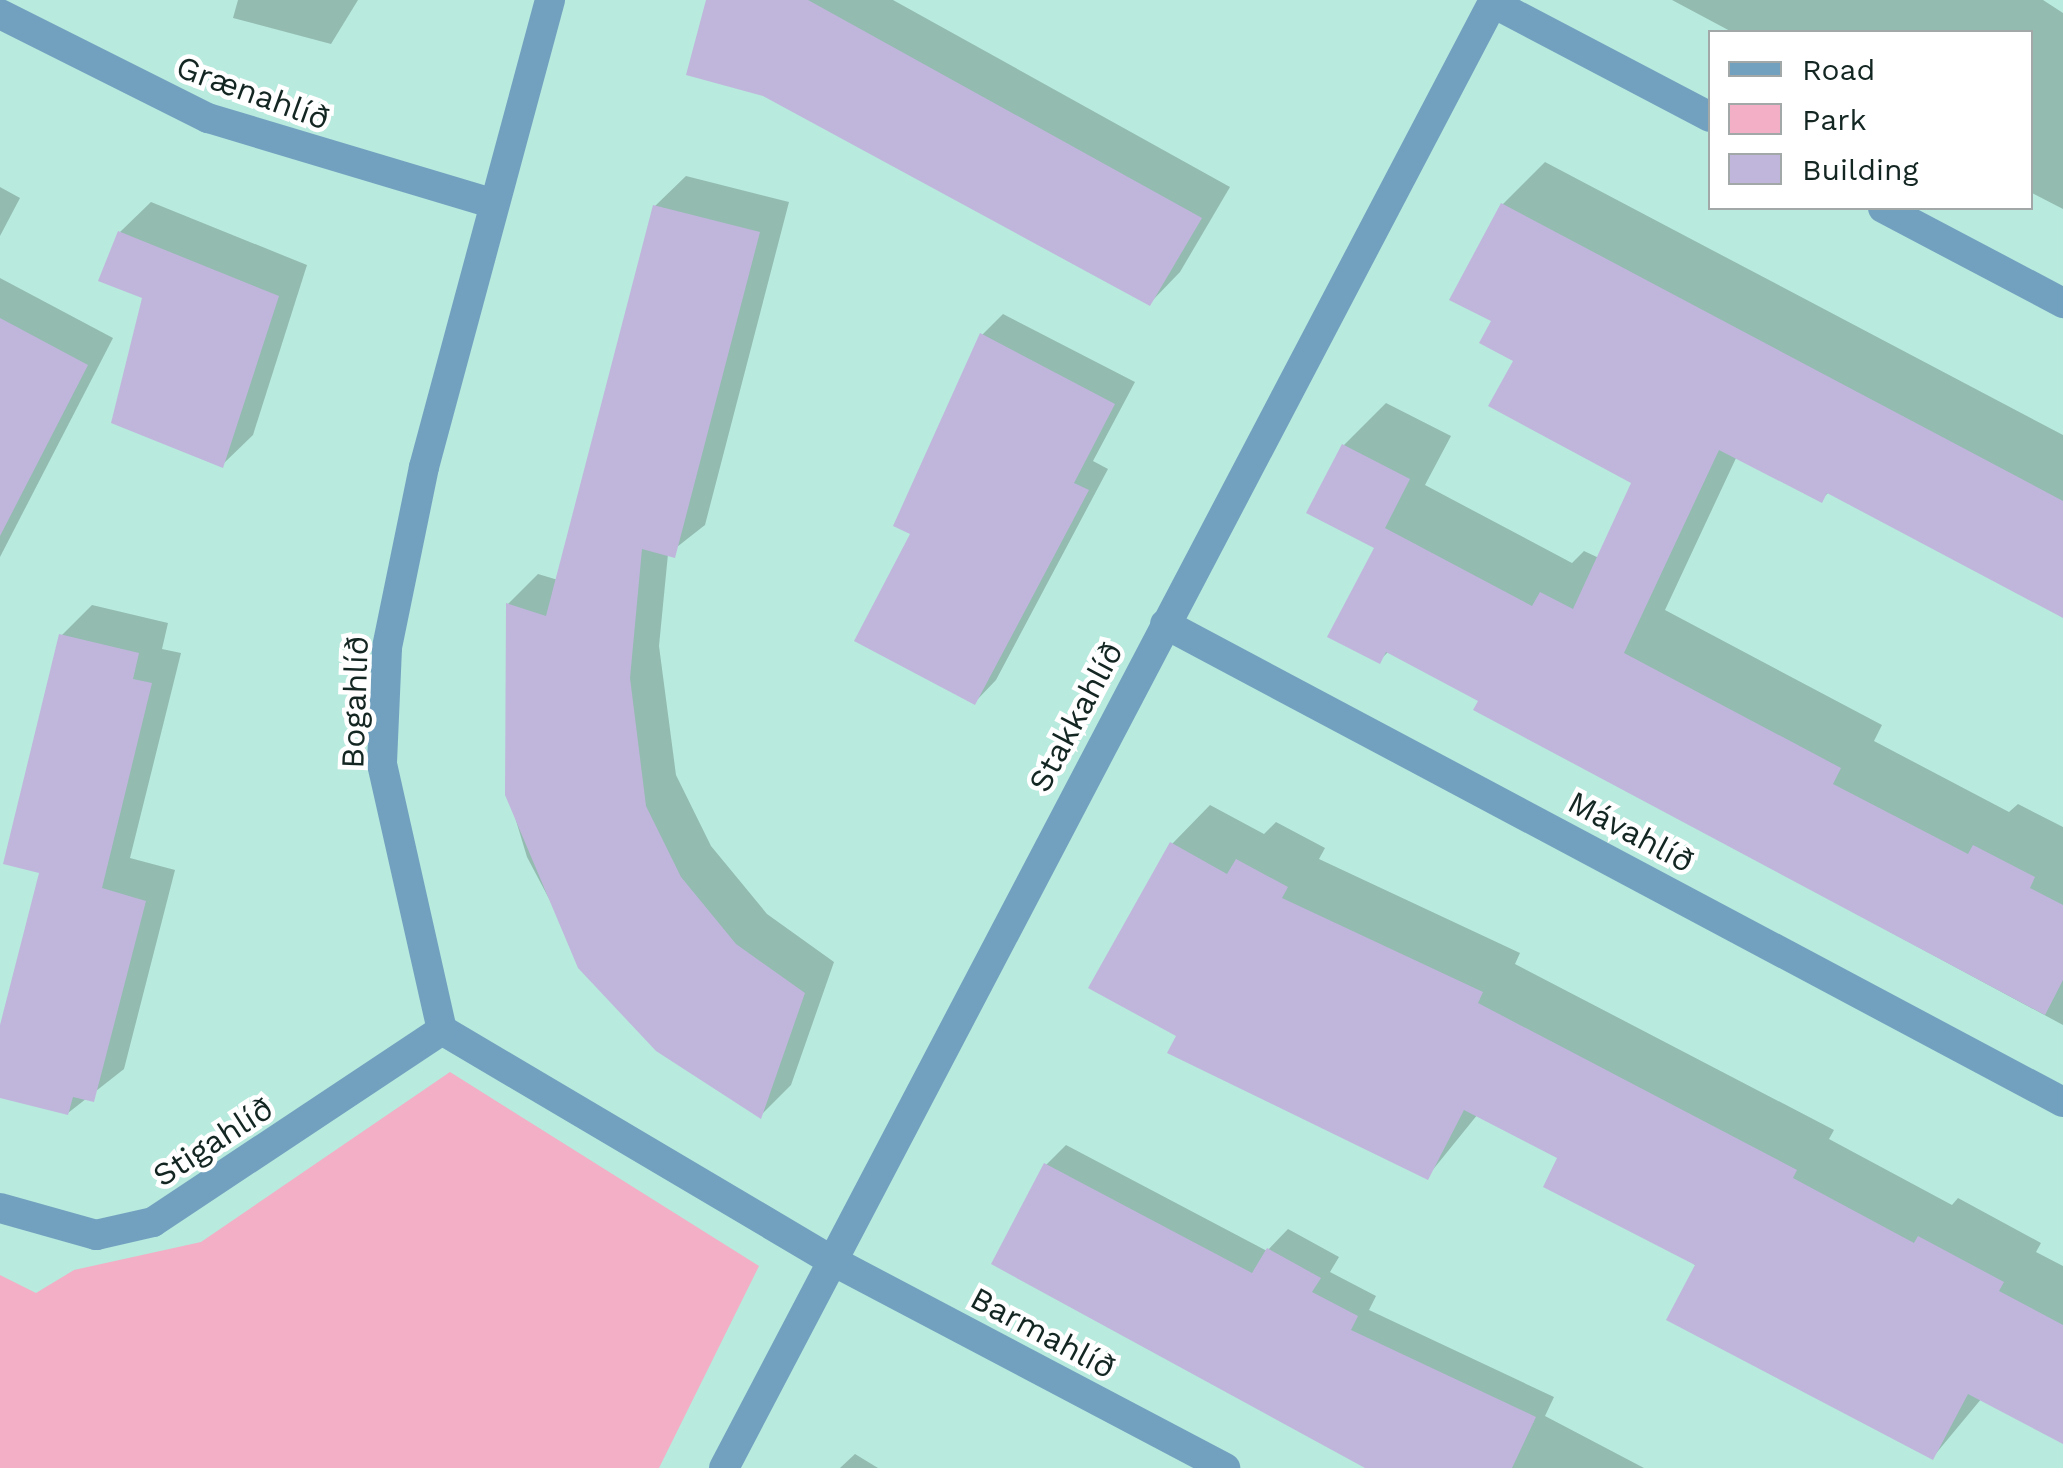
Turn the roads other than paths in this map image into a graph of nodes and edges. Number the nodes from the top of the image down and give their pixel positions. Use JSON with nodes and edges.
{"nodes":[{"id":1,"x":550,"y":0,"type":"edge"},
{"id":2,"x":1494,"y":2,"type":"edge"},
{"id":3,"x":0,"y":14,"type":"edge"},
{"id":4,"x":1708,"y":116,"type":"edge"},
{"id":5,"x":494,"y":204,"type":"junction"},
{"id":6,"x":1886,"y":210,"type":"edge"},
{"id":7,"x":2063,"y":303,"type":"edge"},
{"id":8,"x":1165,"y":624,"type":"junction"},
{"id":9,"x":442,"y":1030,"type":"junction"},
{"id":10,"x":2063,"y":1102,"type":"edge"},
{"id":11,"x":0,"y":1208,"type":"edge"},
{"id":12,"x":830,"y":1259,"type":"junction"},
{"id":13,"x":724,"y":1468,"type":"edge"},
{"id":14,"x":1224,"y":1468,"type":"edge"}],
"edges":[{"from":1,"to":5,"type":"street","name":"Bogahlíð"},
{"from":2,"to":4,"type":"street"},
{"from":2,"to":8,"type":"street","name":"Stakkahlíð"},
{"from":3,"to":5,"type":"street","name":"Grænahlíð"},
{"from":5,"to":9,"type":"street","name":"Bogahlíð"},
{"from":6,"to":7,"type":"street"},
{"from":8,"to":10,"type":"street","name":"Mávahlíð"},
{"from":8,"to":12,"type":"street","name":"Stakkahlíð"},
{"from":9,"to":11,"type":"street","name":"Stigahlíð"},
{"from":9,"to":12,"type":"street"},
{"from":12,"to":13,"type":"street","name":"Stakkahlíð"},
{"from":12,"to":14,"type":"street","name":"Barmahlíð"}]}
